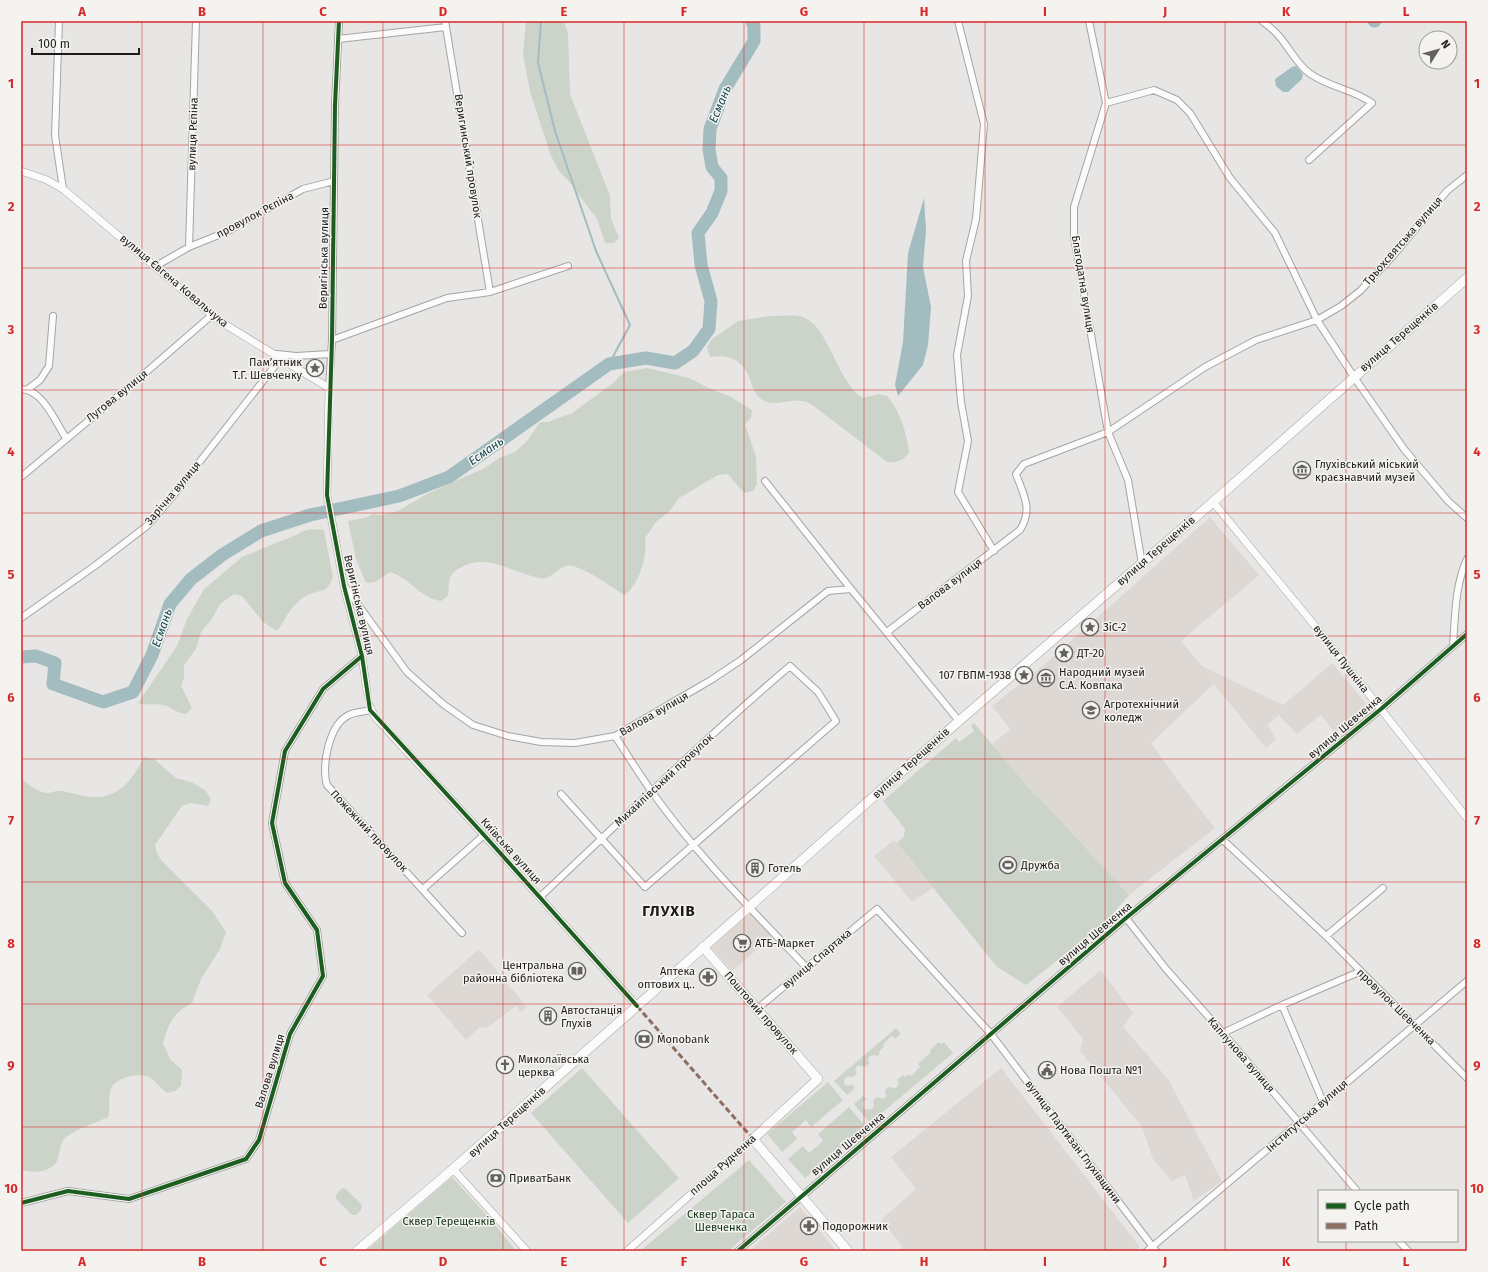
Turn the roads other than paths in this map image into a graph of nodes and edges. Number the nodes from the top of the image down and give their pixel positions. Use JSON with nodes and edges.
{"nodes":[{"id":1,"x":59,"y":21,"type":"edge"},
{"id":2,"x":196,"y":21,"type":"edge"},
{"id":3,"x":339,"y":21,"type":"edge"},
{"id":4,"x":958,"y":21,"type":"edge"},
{"id":5,"x":1089,"y":21,"type":"edge"},
{"id":6,"x":1262,"y":21,"type":"edge"},
{"id":7,"x":446,"y":24,"type":"edge"},
{"id":8,"x":338,"y":40,"type":"junction"},
{"id":9,"x":1106,"y":103,"type":"junction"},
{"id":10,"x":1309,"y":160,"type":"dead end"},
{"id":11,"x":21,"y":171,"type":"edge"},
{"id":12,"x":1467,"y":175,"type":"edge"},
{"id":13,"x":334,"y":180,"type":"junction"},
{"id":14,"x":63,"y":189,"type":"junction"},
{"id":15,"x":189,"y":246,"type":"junction"},
{"id":16,"x":156,"y":266,"type":"junction"},
{"id":17,"x":568,"y":266,"type":"dead end"},
{"id":18,"x":1467,"y":278,"type":"edge"},
{"id":19,"x":490,"y":292,"type":"junction"},
{"id":20,"x":212,"y":315,"type":"junction"},
{"id":21,"x":54,"y":316,"type":"dead end"},
{"id":22,"x":1316,"y":320,"type":"junction"},
{"id":23,"x":332,"y":340,"type":"junction"},
{"id":24,"x":330,"y":354,"type":"junction"},
{"id":25,"x":278,"y":356,"type":"junction"},
{"id":26,"x":1354,"y":377,"type":"junction"},
{"id":27,"x":329,"y":388,"type":"junction"},
{"id":28,"x":21,"y":389,"type":"edge"},
{"id":29,"x":28,"y":389,"type":"junction"},
{"id":30,"x":1108,"y":432,"type":"junction"},
{"id":31,"x":66,"y":438,"type":"junction"},
{"id":32,"x":21,"y":477,"type":"edge"},
{"id":33,"x":765,"y":481,"type":"dead end"},
{"id":34,"x":1213,"y":502,"type":"junction"},
{"id":35,"x":1467,"y":518,"type":"edge"},
{"id":36,"x":994,"y":551,"type":"junction"},
{"id":37,"x":1467,"y":558,"type":"edge"},
{"id":38,"x":1142,"y":564,"type":"junction"},
{"id":39,"x":344,"y":586,"type":"junction"},
{"id":40,"x":851,"y":590,"type":"junction"},
{"id":41,"x":21,"y":618,"type":"edge"},
{"id":42,"x":887,"y":632,"type":"junction"},
{"id":43,"x":1467,"y":634,"type":"edge"},
{"id":44,"x":1453,"y":646,"type":"junction"},
{"id":45,"x":362,"y":656,"type":"junction"},
{"id":46,"x":367,"y":692,"type":"tunnel mouth"},
{"id":47,"x":370,"y":709,"type":"joint"},
{"id":48,"x":1381,"y":709,"type":"junction"},
{"id":49,"x":959,"y":721,"type":"junction"},
{"id":50,"x":615,"y":736,"type":"junction"},
{"id":51,"x":652,"y":792,"type":"junction"},
{"id":52,"x":561,"y":794,"type":"dead end"},
{"id":53,"x":1467,"y":818,"type":"edge"},
{"id":54,"x":484,"y":835,"type":"junction"},
{"id":55,"x":601,"y":840,"type":"junction"},
{"id":56,"x":1223,"y":840,"type":"junction"},
{"id":57,"x":695,"y":844,"type":"junction"},
{"id":58,"x":1384,"y":888,"type":"dead end"},
{"id":59,"x":423,"y":889,"type":"junction"},
{"id":60,"x":540,"y":897,"type":"junction"},
{"id":61,"x":749,"y":907,"type":"junction"},
{"id":62,"x":877,"y":909,"type":"joint"},
{"id":63,"x":1126,"y":918,"type":"junction"},
{"id":64,"x":462,"y":933,"type":"dead end"},
{"id":65,"x":1326,"y":936,"type":"junction"},
{"id":66,"x":703,"y":947,"type":"junction"},
{"id":67,"x":807,"y":968,"type":"junction"},
{"id":68,"x":1359,"y":972,"type":"junction"},
{"id":69,"x":1467,"y":981,"type":"edge"},
{"id":70,"x":1282,"y":1005,"type":"junction"},
{"id":71,"x":637,"y":1006,"type":"junction"},
{"id":72,"x":757,"y":1009,"type":"junction"},
{"id":73,"x":1415,"y":1025,"type":"junction"},
{"id":74,"x":1223,"y":1033,"type":"junction"},
{"id":75,"x":991,"y":1034,"type":"junction"},
{"id":76,"x":1467,"y":1078,"type":"edge"},
{"id":77,"x":818,"y":1079,"type":"joint"},
{"id":78,"x":1323,"y":1102,"type":"junction"},
{"id":79,"x":1300,"y":1123,"type":"junction"},
{"id":80,"x":753,"y":1139,"type":"junction"},
{"id":81,"x":453,"y":1169,"type":"junction"},
{"id":82,"x":1356,"y":1190,"type":"edge"},
{"id":83,"x":801,"y":1196,"type":"junction"},
{"id":84,"x":21,"y":1203,"type":"edge"},
{"id":85,"x":1400,"y":1242,"type":"edge"},
{"id":86,"x":1154,"y":1249,"type":"edge"},
{"id":87,"x":358,"y":1251,"type":"edge"},
{"id":88,"x":527,"y":1251,"type":"edge"},
{"id":89,"x":627,"y":1251,"type":"edge"},
{"id":90,"x":738,"y":1251,"type":"edge"},
{"id":91,"x":848,"y":1251,"type":"edge"},
{"id":92,"x":1147,"y":1251,"type":"edge"},
{"id":93,"x":1408,"y":1251,"type":"edge"}],
"edges":[{"from":1,"to":14,"type":"street"},
{"from":2,"to":15,"type":"street","name":"вулиця Рєпіна"},
{"from":3,"to":8,"type":"street","name":"Веригінська вулиця"},
{"from":4,"to":36,"type":"street"},
{"from":5,"to":9,"type":"street","name":"Благодатна вулиця"},
{"from":6,"to":10,"type":"street"},
{"from":7,"to":8,"type":"street"},
{"from":7,"to":19,"type":"street","name":"Веригинський провулок"},
{"from":8,"to":13,"type":"street","name":"Веригінська вулиця"},
{"from":9,"to":22,"type":"street"},
{"from":9,"to":30,"type":"street","name":"Благодатна вулиця"},
{"from":11,"to":14,"type":"street","name":"вулиця Євгена Ковальчука"},
{"from":12,"to":22,"type":"street","name":"Трьохсвятська вулиця"},
{"from":13,"to":15,"type":"street","name":"провулок Рєпіна"},
{"from":13,"to":23,"type":"street","name":"Веригінська вулиця"},
{"from":14,"to":16,"type":"street","name":"вулиця Євгена Ковальчука"},
{"from":15,"to":16,"type":"street","name":"провулок Рєпіна"},
{"from":16,"to":20,"type":"street","name":"вулиця Євгена Ковальчука"},
{"from":17,"to":19,"type":"street"},
{"from":18,"to":26,"type":"main road","name":"вулиця Терещенків"},
{"from":19,"to":23,"type":"street"},
{"from":20,"to":25,"type":"street","name":"вулиця Євгена Ковальчука"},
{"from":20,"to":31,"type":"street","name":"Лугова вулиця"},
{"from":21,"to":29,"type":"street"},
{"from":22,"to":26,"type":"street"},
{"from":22,"to":30,"type":"street","name":"Трьохсвятська вулиця"},
{"from":23,"to":24,"type":"street","name":"Веригінська вулиця"},
{"from":24,"to":25,"type":"street"},
{"from":24,"to":27,"type":"street","name":"Веригінська вулиця"},
{"from":25,"to":27,"type":"street","name":"вулиця Євгена Ковальчука"},
{"from":25,"to":41,"type":"street","name":"Зарічна вулиця"},
{"from":26,"to":34,"type":"main road","name":"вулиця Терещенків"},
{"from":26,"to":35,"type":"street"},
{"from":27,"to":39,"type":"street","name":"Веригінська вулиця"},
{"from":28,"to":29,"type":"street"},
{"from":29,"to":31,"type":"street"},
{"from":30,"to":36,"type":"street"},
{"from":30,"to":38,"type":"street","name":"Благодатна вулиця"},
{"from":31,"to":32,"type":"street","name":"Лугова вулиця"},
{"from":33,"to":40,"type":"street"},
{"from":34,"to":38,"type":"main road","name":"вулиця Терещенків"},
{"from":34,"to":48,"type":"street","name":"вулиця Пушкіна"},
{"from":36,"to":42,"type":"street","name":"Валова вулиця"},
{"from":37,"to":44,"type":"street"},
{"from":38,"to":49,"type":"main road","name":"вулиця Терещенків"},
{"from":39,"to":45,"type":"street","name":"Веригінська вулиця"},
{"from":39,"to":50,"type":"street","name":"Валова вулиця"},
{"from":40,"to":42,"type":"street"},
{"from":40,"to":50,"type":"street","name":"Валова вулиця"},
{"from":42,"to":49,"type":"street"},
{"from":43,"to":44,"type":"street","name":"вулиця Шевченка"},
{"from":44,"to":48,"type":"street","name":"вулиця Шевченка"},
{"from":45,"to":46,"type":"street","name":"Веригінська вулиця"},
{"from":45,"to":84,"type":"street","name":"Валова вулиця"},
{"from":47,"to":54,"type":"street","name":"Київська вулиця"},
{"from":47,"to":59,"type":"street","name":"Пожежний провулок"},
{"from":48,"to":53,"type":"street","name":"вулиця Пушкіна"},
{"from":48,"to":56,"type":"street","name":"вулиця Шевченка"},
{"from":49,"to":61,"type":"main road","name":"вулиця Терещенків"},
{"from":50,"to":51,"type":"street"},
{"from":51,"to":55,"type":"street","name":"Михайлівський провулок"},
{"from":51,"to":57,"type":"street"},
{"from":51,"to":57,"type":"street","name":"Михайлівський провулок"},
{"from":52,"to":55,"type":"street"},
{"from":54,"to":59,"type":"street"},
{"from":54,"to":60,"type":"street","name":"Київська вулиця"},
{"from":55,"to":57,"type":"street"},
{"from":55,"to":60,"type":"street","name":"Михайлівський провулок"},
{"from":56,"to":63,"type":"street","name":"вулиця Шевченка"},
{"from":56,"to":65,"type":"street","name":"провулок Шевченка"},
{"from":57,"to":61,"type":"street"},
{"from":58,"to":65,"type":"street"},
{"from":59,"to":64,"type":"street","name":"Пожежний провулок"},
{"from":60,"to":71,"type":"street","name":"Київська вулиця"},
{"from":61,"to":66,"type":"main road","name":"вулиця Терещенків"},
{"from":61,"to":67,"type":"street"},
{"from":62,"to":67,"type":"street","name":"вулиця Спартака"},
{"from":62,"to":75,"type":"street","name":"вулиця Партизан Глухівщини"},
{"from":63,"to":74,"type":"street","name":"Каплунова вулиця"},
{"from":63,"to":75,"type":"street","name":"вулиця Шевченка"},
{"from":65,"to":68,"type":"street","name":"провулок Шевченка"},
{"from":66,"to":71,"type":"main road","name":"вулиця Терещенків"},
{"from":66,"to":72,"type":"main road","name":"Поштовий провулок"},
{"from":67,"to":72,"type":"street","name":"вулиця Спартака"},
{"from":68,"to":70,"type":"street"},
{"from":68,"to":73,"type":"street","name":"провулок Шевченка"},
{"from":69,"to":73,"type":"street","name":"Інститутська вулиця"},
{"from":70,"to":74,"type":"street"},
{"from":70,"to":78,"type":"street"},
{"from":71,"to":81,"type":"main road","name":"вулиця Терещенків"},
{"from":72,"to":77,"type":"main road","name":"Поштовий провулок"},
{"from":73,"to":76,"type":"street","name":"провулок Шевченка"},
{"from":73,"to":78,"type":"street","name":"Інститутська вулиця"},
{"from":74,"to":79,"type":"street","name":"Каплунова вулиця"},
{"from":75,"to":83,"type":"street","name":"вулиця Шевченка"},
{"from":75,"to":86,"type":"street","name":"вулиця Партизан Глухівщини"},
{"from":77,"to":80,"type":"main road","name":"площа Рудченка"},
{"from":78,"to":79,"type":"street","name":"Інститутська вулиця"},
{"from":79,"to":82,"type":"street","name":"Каплунова вулиця"},
{"from":79,"to":86,"type":"street","name":"Інститутська вулиця"},
{"from":80,"to":83,"type":"main road"},
{"from":80,"to":89,"type":"street","name":"площа Рудченка"},
{"from":81,"to":87,"type":"main road","name":"вулиця Терещенків"},
{"from":81,"to":88,"type":"street"},
{"from":83,"to":90,"type":"street","name":"вулиця Шевченка"},
{"from":83,"to":91,"type":"main road"},
{"from":85,"to":93,"type":"street"},
{"from":86,"to":92,"type":"street","name":"Інститутська вулиця"}]}
